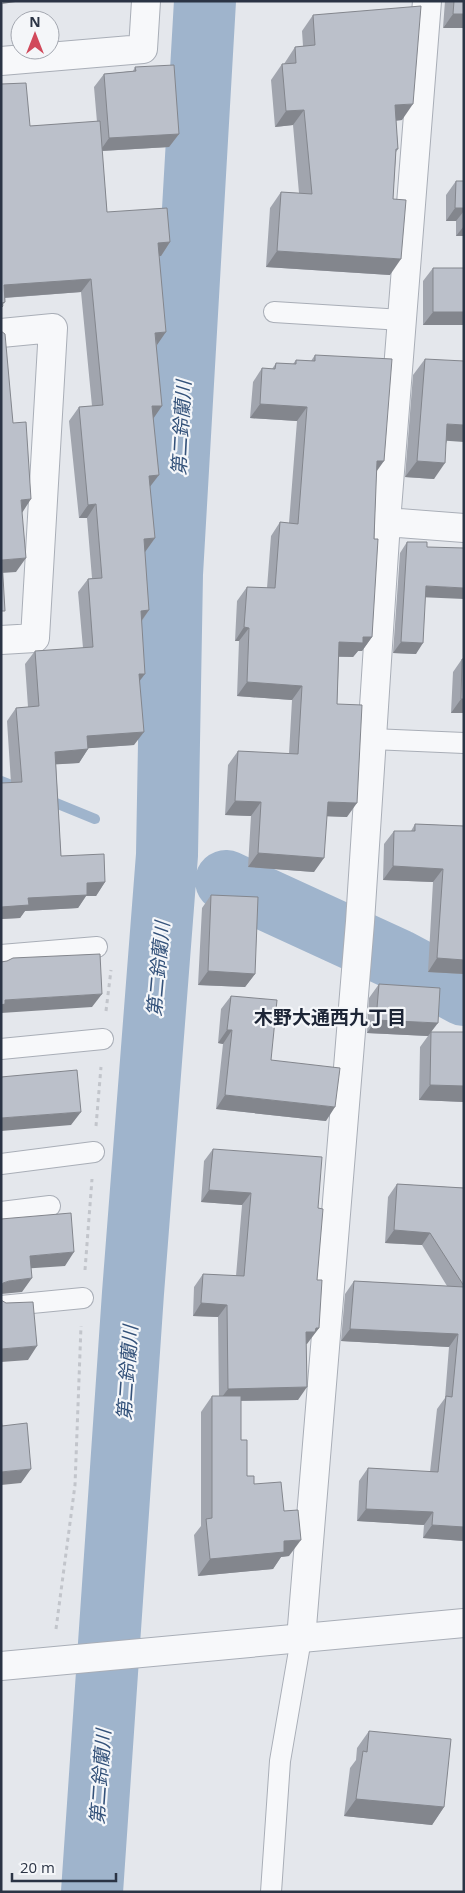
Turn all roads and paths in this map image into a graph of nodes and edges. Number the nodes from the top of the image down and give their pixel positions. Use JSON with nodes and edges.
{"nodes":[{"id":1,"x":146,"y":1,"type":"edge"},
{"id":2,"x":427,"y":1,"type":"edge"},
{"id":3,"x":1,"y":61,"type":"edge"},
{"id":4,"x":274,"y":312,"type":"dead end"},
{"id":5,"x":402,"y":320,"type":"junction"},
{"id":6,"x":1,"y":333,"type":"edge"},
{"id":7,"x":386,"y":522,"type":"junction"},
{"id":8,"x":464,"y":528,"type":"edge"},
{"id":9,"x":1,"y":640,"type":"edge"},
{"id":10,"x":372,"y":739,"type":"junction"},
{"id":11,"x":464,"y":743,"type":"edge"},
{"id":12,"x":97,"y":947,"type":"dead end"},
{"id":13,"x":1,"y":956,"type":"edge"},
{"id":14,"x":103,"y":1039,"type":"dead end"},
{"id":15,"x":1,"y":1049,"type":"edge"},
{"id":16,"x":94,"y":1152,"type":"dead end"},
{"id":17,"x":1,"y":1164,"type":"edge"},
{"id":18,"x":50,"y":1206,"type":"dead end"},
{"id":19,"x":1,"y":1212,"type":"edge"},
{"id":20,"x":83,"y":1298,"type":"dead end"},
{"id":21,"x":1,"y":1306,"type":"edge"},
{"id":22,"x":464,"y":1623,"type":"edge"},
{"id":23,"x":301,"y":1638,"type":"junction"},
{"id":24,"x":1,"y":1666,"type":"edge"},
{"id":25,"x":271,"y":1892,"type":"edge"}],
"edges":[{"from":1,"to":3,"type":"street"},
{"from":2,"to":5,"type":"street"},
{"from":4,"to":5,"type":"lane"},
{"from":5,"to":7,"type":"street"},
{"from":6,"to":9,"type":"street"},
{"from":7,"to":8,"type":"street"},
{"from":7,"to":10,"type":"street"},
{"from":10,"to":11,"type":"lane"},
{"from":10,"to":23,"type":"street"},
{"from":12,"to":13,"type":"lane"},
{"from":14,"to":15,"type":"lane"},
{"from":16,"to":17,"type":"lane"},
{"from":18,"to":19,"type":"lane"},
{"from":20,"to":21,"type":"lane"},
{"from":22,"to":23,"type":"street"},
{"from":23,"to":24,"type":"street"},
{"from":23,"to":25,"type":"lane"}]}
